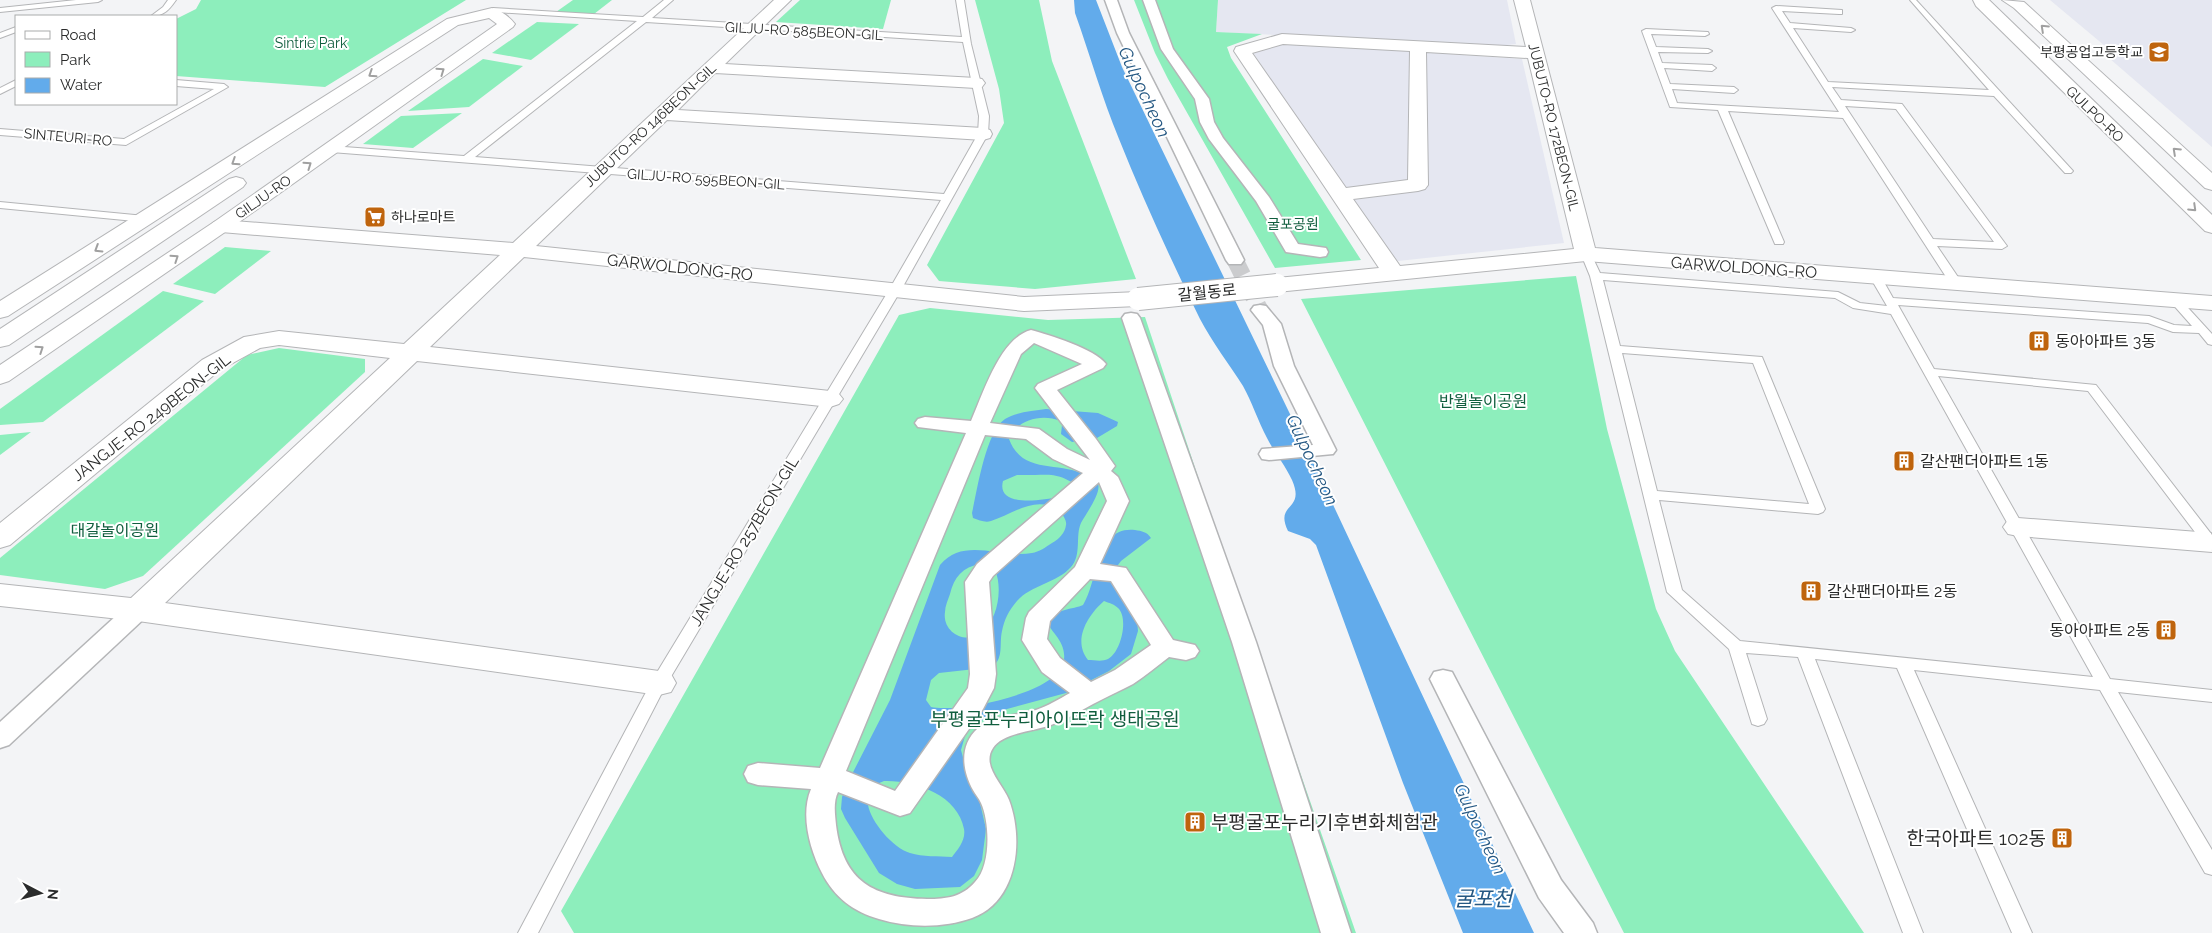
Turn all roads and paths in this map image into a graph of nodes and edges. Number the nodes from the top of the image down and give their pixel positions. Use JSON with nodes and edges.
{"nodes":[{"id":1,"x":98,"y":0,"type":"edge"},
{"id":2,"x":172,"y":0,"type":"edge"},
{"id":3,"x":512,"y":0,"type":"edge"},
{"id":4,"x":669,"y":0,"type":"edge"},
{"id":5,"x":783,"y":0,"type":"edge"},
{"id":6,"x":960,"y":0,"type":"edge"},
{"id":7,"x":1111,"y":0,"type":"edge"},
{"id":8,"x":1149,"y":0,"type":"edge"},
{"id":9,"x":1522,"y":0,"type":"edge"},
{"id":10,"x":1981,"y":0,"type":"edge"},
{"id":11,"x":2010,"y":0,"type":"edge"},
{"id":12,"x":1913,"y":1,"type":"dead end"},
{"id":13,"x":51,"y":3,"type":"edge"},
{"id":14,"x":0,"y":10,"type":"edge"},
{"id":15,"x":494,"y":12,"type":"junction"},
{"id":16,"x":1838,"y":12,"type":"dead end"},
{"id":17,"x":42,"y":15,"type":"edge"},
{"id":18,"x":157,"y":15,"type":"edge"},
{"id":19,"x":643,"y":20,"type":"junction"},
{"id":20,"x":1788,"y":25,"type":"junction"},
{"id":21,"x":753,"y":28,"type":"junction"},
{"id":22,"x":15,"y":29,"type":"edge"},
{"id":23,"x":1851,"y":30,"type":"dead end"},
{"id":24,"x":1705,"y":34,"type":"dead end"},
{"id":25,"x":0,"y":36,"type":"edge"},
{"id":26,"x":966,"y":40,"type":"junction"},
{"id":27,"x":1418,"y":46,"type":"junction"},
{"id":28,"x":1652,"y":49,"type":"junction"},
{"id":29,"x":1708,"y":51,"type":"dead end"},
{"id":30,"x":1536,"y":53,"type":"junction"},
{"id":31,"x":1658,"y":65,"type":"junction"},
{"id":32,"x":710,"y":68,"type":"junction"},
{"id":33,"x":1712,"y":68,"type":"dead end"},
{"id":34,"x":178,"y":83,"type":"edge"},
{"id":35,"x":976,"y":83,"type":"junction"},
{"id":36,"x":15,"y":84,"type":"edge"},
{"id":37,"x":1826,"y":84,"type":"junction"},
{"id":38,"x":1666,"y":86,"type":"junction"},
{"id":39,"x":1734,"y":90,"type":"dead end"},
{"id":40,"x":0,"y":91,"type":"edge"},
{"id":41,"x":1997,"y":94,"type":"junction"},
{"id":42,"x":1838,"y":103,"type":"junction"},
{"id":43,"x":1722,"y":108,"type":"junction"},
{"id":44,"x":662,"y":114,"type":"junction"},
{"id":45,"x":1846,"y":115,"type":"junction"},
{"id":46,"x":0,"y":132,"type":"edge"},
{"id":47,"x":983,"y":134,"type":"junction"},
{"id":48,"x":331,"y":149,"type":"junction"},
{"id":49,"x":466,"y":160,"type":"junction"},
{"id":50,"x":2068,"y":171,"type":"dead end"},
{"id":51,"x":601,"y":172,"type":"junction"},
{"id":52,"x":2212,"y":184,"type":"edge"},
{"id":53,"x":1340,"y":195,"type":"junction"},
{"id":54,"x":947,"y":197,"type":"junction"},
{"id":55,"x":0,"y":205,"type":"edge"},
{"id":56,"x":145,"y":219,"type":"junction"},
{"id":57,"x":222,"y":226,"type":"junction"},
{"id":58,"x":2212,"y":227,"type":"edge"},
{"id":59,"x":1779,"y":242,"type":"dead end"},
{"id":60,"x":1929,"y":242,"type":"junction"},
{"id":61,"x":517,"y":250,"type":"junction"},
{"id":62,"x":1320,"y":252,"type":"dead end"},
{"id":63,"x":1586,"y":254,"type":"junction"},
{"id":64,"x":1235,"y":260,"type":"tunnel mouth"},
{"id":65,"x":1394,"y":274,"type":"junction"},
{"id":66,"x":1596,"y":276,"type":"junction"},
{"id":67,"x":1876,"y":277,"type":"junction"},
{"id":68,"x":1956,"y":283,"type":"junction"},
{"id":69,"x":1277,"y":285,"type":"joint"},
{"id":70,"x":895,"y":290,"type":"junction"},
{"id":71,"x":2175,"y":300,"type":"junction"},
{"id":72,"x":2212,"y":303,"type":"edge"},
{"id":73,"x":1893,"y":306,"type":"junction"},
{"id":74,"x":1134,"y":308,"type":"junction"},
{"id":75,"x":1260,"y":310,"type":"tunnel mouth"},
{"id":76,"x":0,"y":311,"type":"edge"},
{"id":77,"x":2202,"y":330,"type":"junction"},
{"id":78,"x":0,"y":340,"type":"edge"},
{"id":79,"x":2212,"y":341,"type":"edge"},
{"id":80,"x":1615,"y":349,"type":"junction"},
{"id":81,"x":409,"y":353,"type":"junction"},
{"id":82,"x":1931,"y":372,"type":"junction"},
{"id":83,"x":0,"y":376,"type":"edge"},
{"id":84,"x":830,"y":398,"type":"junction"},
{"id":85,"x":925,"y":423,"type":"dead end"},
{"id":86,"x":984,"y":428,"type":"junction"},
{"id":87,"x":1269,"y":454,"type":"dead end"},
{"id":88,"x":1085,"y":484,"type":"junction"},
{"id":89,"x":1651,"y":495,"type":"junction"},
{"id":90,"x":2018,"y":526,"type":"junction"},
{"id":91,"x":0,"y":538,"type":"edge"},
{"id":92,"x":2211,"y":544,"type":"edge"},
{"id":93,"x":1088,"y":571,"type":"junction"},
{"id":94,"x":0,"y":595,"type":"edge"},
{"id":95,"x":138,"y":610,"type":"junction"},
{"id":96,"x":1736,"y":646,"type":"junction"},
{"id":97,"x":1804,"y":652,"type":"junction"},
{"id":98,"x":1903,"y":663,"type":"junction"},
{"id":99,"x":1443,"y":679,"type":"dead end"},
{"id":100,"x":659,"y":683,"type":"junction"},
{"id":101,"x":2105,"y":684,"type":"junction"},
{"id":102,"x":1085,"y":691,"type":"junction"},
{"id":103,"x":2212,"y":696,"type":"edge"},
{"id":104,"x":1758,"y":719,"type":"dead end"},
{"id":105,"x":0,"y":738,"type":"edge"},
{"id":106,"x":758,"y":774,"type":"dead end"},
{"id":107,"x":835,"y":780,"type":"junction"},
{"id":108,"x":2212,"y":868,"type":"edge"},
{"id":109,"x":528,"y":933,"type":"edge"},
{"id":110,"x":1336,"y":933,"type":"edge"},
{"id":111,"x":1582,"y":933,"type":"edge"},
{"id":112,"x":1913,"y":933,"type":"edge"},
{"id":113,"x":2022,"y":933,"type":"edge"}],
"edges":[{"from":1,"to":13,"type":"lane"},
{"from":2,"to":18,"type":"lane"},
{"from":3,"to":15,"type":"street","name":"GILJU-RO"},
{"from":4,"to":19,"type":"lane"},
{"from":5,"to":21,"type":"street","name":"JUBUTO-RO 146BEON-GIL"},
{"from":6,"to":26,"type":"lane"},
{"from":7,"to":64,"type":"street"},
{"from":8,"to":62,"type":"street"},
{"from":9,"to":30,"type":"street","name":"JUBUTO-RO 172BEON-GIL"},
{"from":10,"to":58,"type":"street","name":"GULPO-RO","one_way":true},
{"from":52,"to":11,"type":"street","name":"GULPO-RO","one_way":true},
{"from":12,"to":41,"type":"lane"},
{"from":13,"to":14,"type":"lane"},
{"from":13,"to":17,"type":"lane"},
{"from":15,"to":19,"type":"lane","name":"GILJU-RO 585BEON-GIL"},
{"from":48,"to":15,"type":"street","name":"GILJU-RO","one_way":true},
{"from":15,"to":56,"type":"street","name":"GILJU-RO","one_way":true},
{"from":15,"to":78,"type":"street","name":"GILJU-RO"},
{"from":16,"to":20,"type":"lane"},
{"from":19,"to":21,"type":"lane","name":"GILJU-RO 585BEON-GIL"},
{"from":19,"to":49,"type":"lane"},
{"from":20,"to":23,"type":"lane"},
{"from":20,"to":37,"type":"lane"},
{"from":21,"to":26,"type":"lane","name":"GILJU-RO 585BEON-GIL"},
{"from":21,"to":32,"type":"street","name":"JUBUTO-RO 146BEON-GIL"},
{"from":22,"to":25,"type":"lane"},
{"from":24,"to":28,"type":"lane"},
{"from":26,"to":35,"type":"lane"},
{"from":27,"to":30,"type":"street"},
{"from":27,"to":53,"type":"street"},
{"from":27,"to":53,"type":"street"},
{"from":28,"to":29,"type":"lane"},
{"from":28,"to":31,"type":"lane"},
{"from":30,"to":63,"type":"street","name":"JUBUTO-RO 172BEON-GIL"},
{"from":31,"to":33,"type":"lane"},
{"from":31,"to":38,"type":"lane"},
{"from":32,"to":35,"type":"street"},
{"from":32,"to":44,"type":"street","name":"JUBUTO-RO 146BEON-GIL"},
{"from":34,"to":46,"type":"lane","name":"SINTEURI-RO"},
{"from":35,"to":47,"type":"lane"},
{"from":36,"to":40,"type":"lane"},
{"from":37,"to":41,"type":"lane"},
{"from":37,"to":42,"type":"lane"},
{"from":38,"to":39,"type":"lane"},
{"from":38,"to":43,"type":"lane"},
{"from":41,"to":50,"type":"lane"},
{"from":42,"to":45,"type":"lane"},
{"from":42,"to":60,"type":"lane"},
{"from":43,"to":45,"type":"lane"},
{"from":43,"to":59,"type":"lane"},
{"from":44,"to":47,"type":"street"},
{"from":44,"to":51,"type":"street","name":"JUBUTO-RO 146BEON-GIL"},
{"from":45,"to":60,"type":"lane"},
{"from":47,"to":54,"type":"lane","name":"JANGJE-RO 257BEON-GIL"},
{"from":48,"to":49,"type":"lane","name":"GILJU-RO 595BEON-GIL"},
{"from":57,"to":48,"type":"street","name":"GILJU-RO","one_way":true},
{"from":49,"to":51,"type":"lane","name":"GILJU-RO 595BEON-GIL"},
{"from":51,"to":54,"type":"lane","name":"GILJU-RO 595BEON-GIL"},
{"from":51,"to":61,"type":"street","name":"JUBUTO-RO 146BEON-GIL"},
{"from":53,"to":65,"type":"street"},
{"from":54,"to":70,"type":"lane","name":"JANGJE-RO 257BEON-GIL"},
{"from":55,"to":56,"type":"lane"},
{"from":56,"to":76,"type":"street","name":"GILJU-RO","one_way":true},
{"from":57,"to":61,"type":"street","name":"GARWOLDONG-RO"},
{"from":83,"to":57,"type":"street","name":"GILJU-RO","one_way":true},
{"from":60,"to":68,"type":"lane"},
{"from":61,"to":70,"type":"street","name":"GARWOLDONG-RO"},
{"from":61,"to":81,"type":"street"},
{"from":63,"to":65,"type":"street","name":"GARWOLDONG-RO"},
{"from":63,"to":66,"type":"lane"},
{"from":63,"to":67,"type":"street","name":"GARWOLDONG-RO"},
{"from":65,"to":69,"type":"street","name":"GARWOLDONG-RO"},
{"from":66,"to":73,"type":"lane"},
{"from":66,"to":80,"type":"lane"},
{"from":67,"to":68,"type":"street","name":"GARWOLDONG-RO"},
{"from":67,"to":73,"type":"lane"},
{"from":68,"to":71,"type":"street","name":"GARWOLDONG-RO"},
{"from":69,"to":74,"type":"street","name":"갈월동로","bridge":true},
{"from":70,"to":74,"type":"street","name":"GARWOLDONG-RO"},
{"from":70,"to":84,"type":"lane","name":"JANGJE-RO 257BEON-GIL"},
{"from":71,"to":72,"type":"street","name":"GARWOLDONG-RO"},
{"from":71,"to":77,"type":"lane"},
{"from":73,"to":77,"type":"lane"},
{"from":73,"to":82,"type":"lane"},
{"from":74,"to":110,"type":"street"},
{"from":75,"to":87,"type":"street"},
{"from":77,"to":79,"type":"lane"},
{"from":80,"to":89,"type":"lane"},
{"from":80,"to":89,"type":"lane"},
{"from":81,"to":84,"type":"street","name":"JANGJE-RO 249BEON-GIL"},
{"from":81,"to":91,"type":"street","name":"JANGJE-RO 249BEON-GIL"},
{"from":81,"to":95,"type":"street"},
{"from":82,"to":90,"type":"lane"},
{"from":82,"to":92,"type":"lane"},
{"from":84,"to":100,"type":"lane","name":"JANGJE-RO 257BEON-GIL"},
{"from":85,"to":86,"type":"street"},
{"from":86,"to":88,"type":"street"},
{"from":86,"to":88,"type":"street"},
{"from":86,"to":107,"type":"street"},
{"from":88,"to":93,"type":"street"},
{"from":88,"to":107,"type":"street"},
{"from":89,"to":96,"type":"lane"},
{"from":90,"to":92,"type":"street"},
{"from":90,"to":101,"type":"lane"},
{"from":93,"to":102,"type":"street"},
{"from":93,"to":102,"type":"street"},
{"from":94,"to":95,"type":"street"},
{"from":95,"to":100,"type":"street"},
{"from":95,"to":105,"type":"street"},
{"from":96,"to":97,"type":"lane"},
{"from":96,"to":104,"type":"lane"},
{"from":97,"to":98,"type":"lane"},
{"from":97,"to":112,"type":"lane"},
{"from":98,"to":101,"type":"lane"},
{"from":98,"to":113,"type":"lane"},
{"from":99,"to":111,"type":"street"},
{"from":100,"to":109,"type":"lane","name":"JANGJE-RO 257BEON-GIL"},
{"from":101,"to":103,"type":"lane"},
{"from":101,"to":108,"type":"lane"},
{"from":102,"to":107,"type":"street"},
{"from":106,"to":107,"type":"street"}]}
